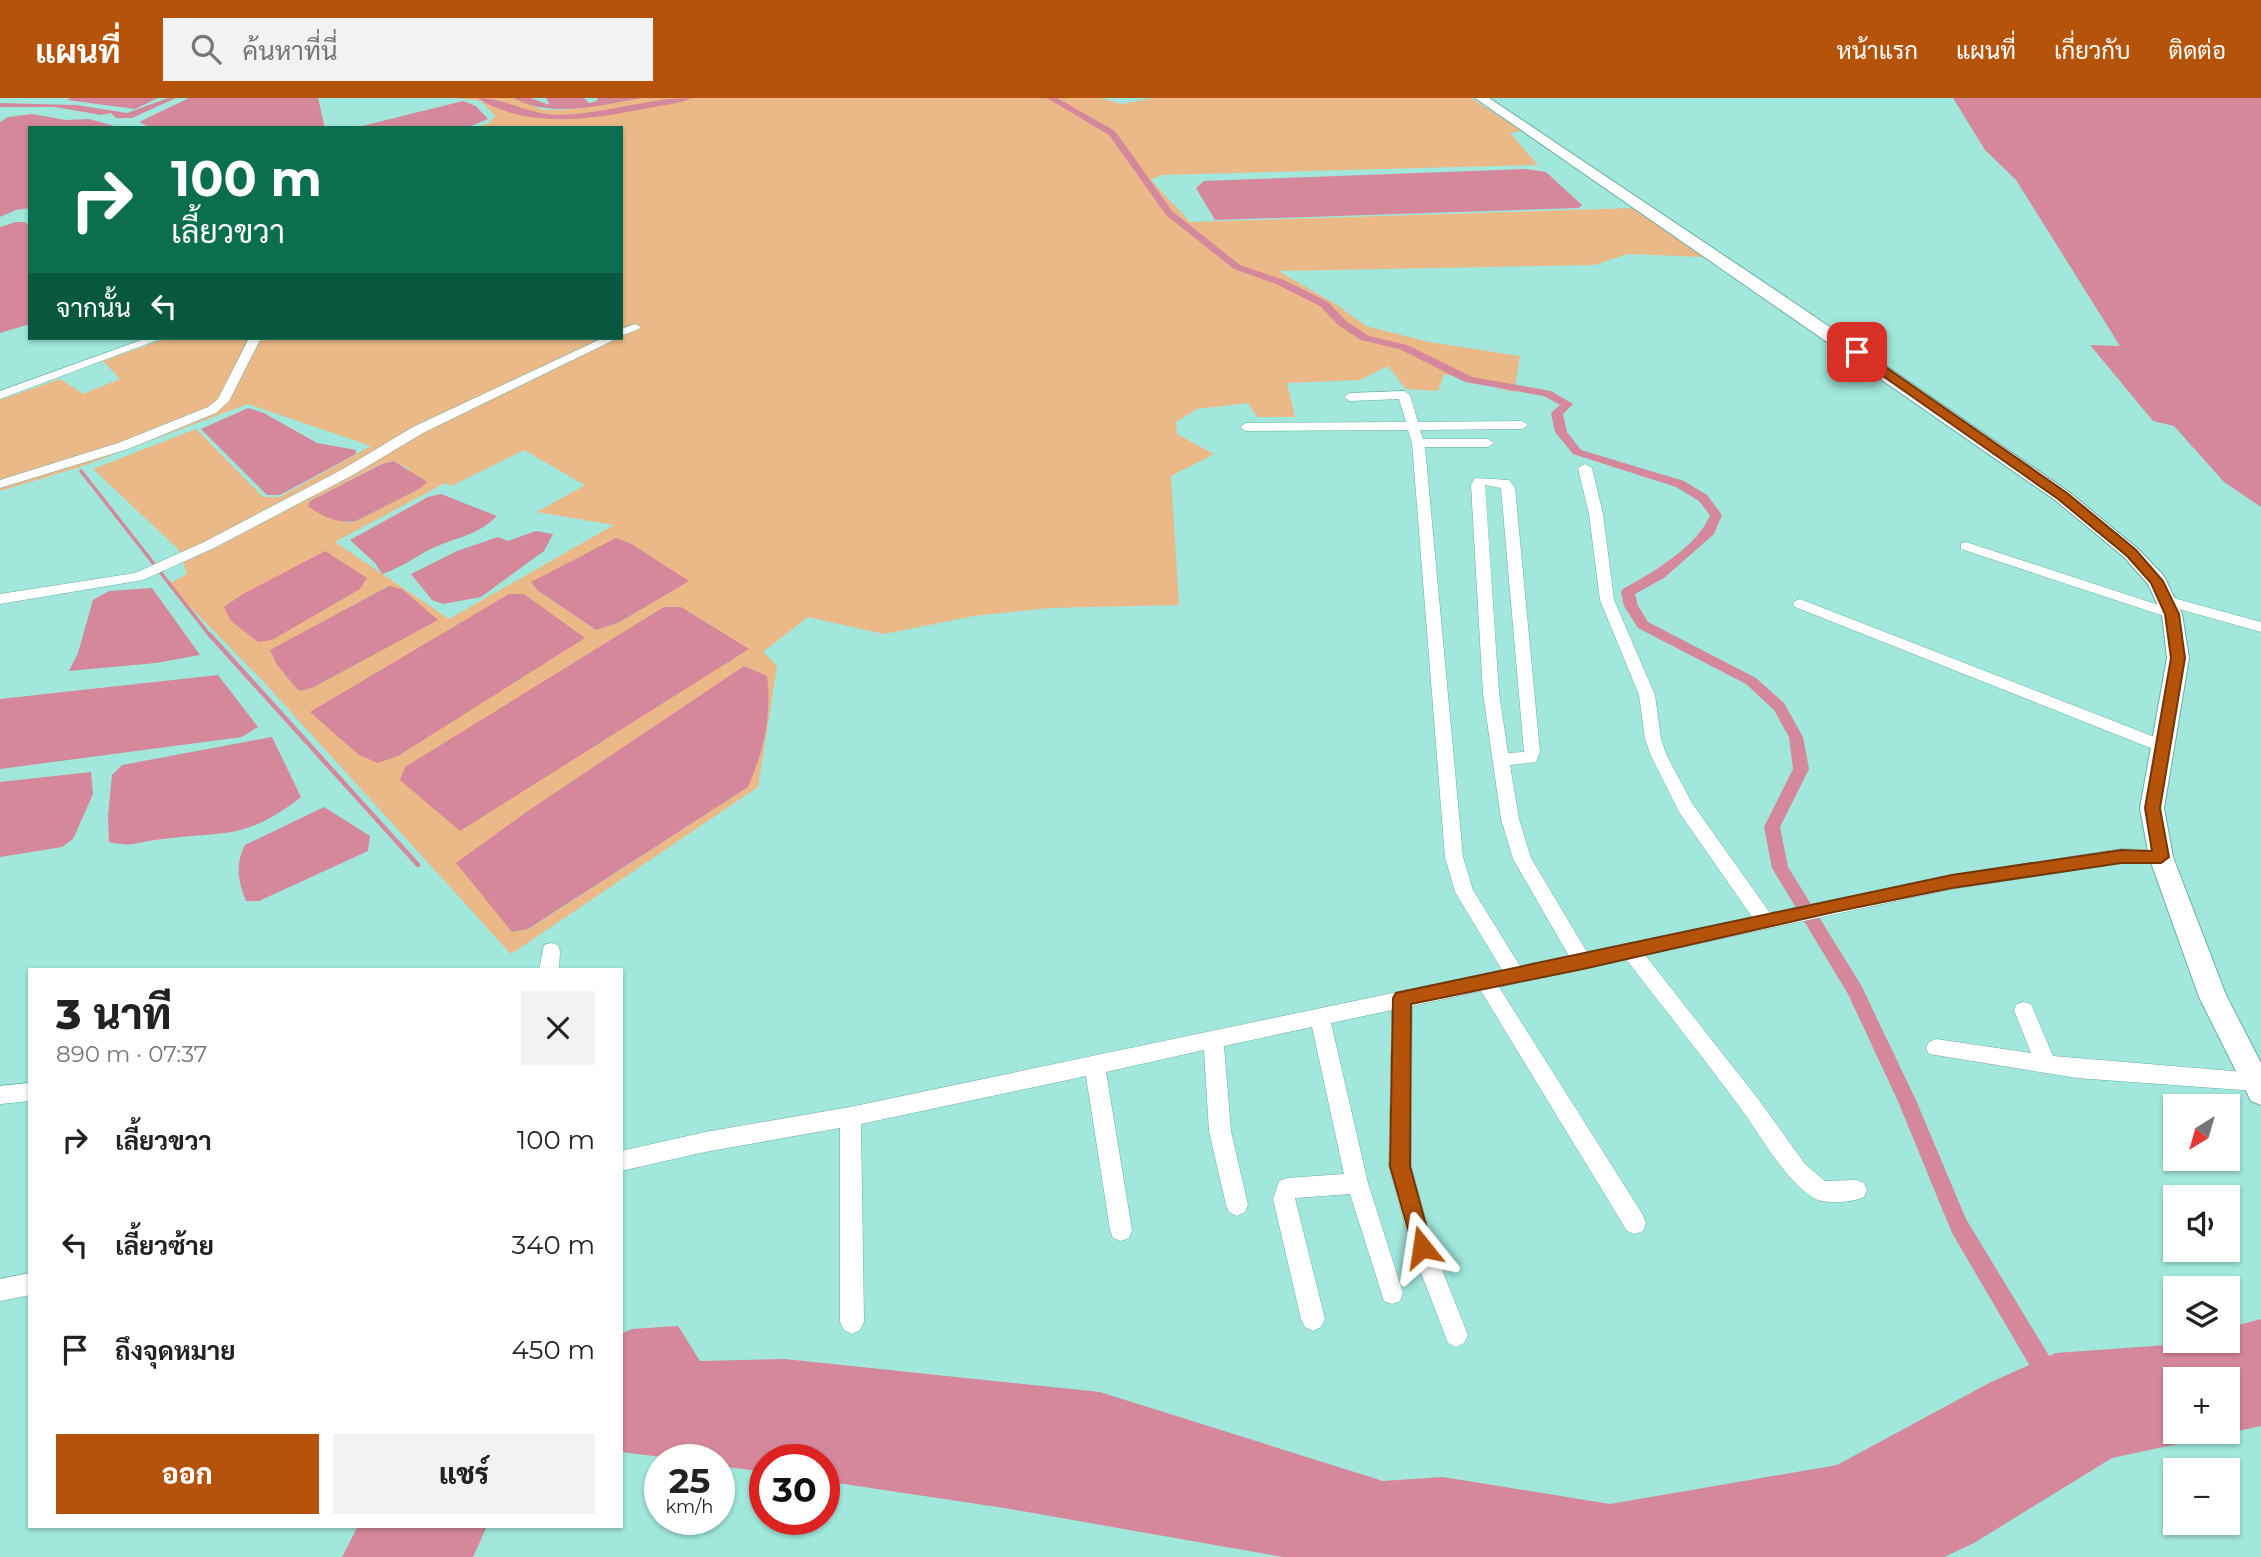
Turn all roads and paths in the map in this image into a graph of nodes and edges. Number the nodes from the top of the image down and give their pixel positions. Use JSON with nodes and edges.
{"nodes":[{"id":1,"x":1482,"y":98,"type":"edge"},
{"id":2,"x":635,"y":327,"type":"dead end"},
{"id":3,"x":623,"y":332,"type":"edge"},
{"id":4,"x":152,"y":340,"type":"edge"},
{"id":5,"x":254,"y":340,"type":"edge"},
{"id":6,"x":608,"y":340,"type":"edge"},
{"id":7,"x":0,"y":396,"type":"edge"},
{"id":8,"x":1350,"y":397,"type":"dead end"},
{"id":9,"x":1414,"y":425,"type":"junction"},
{"id":10,"x":1522,"y":425,"type":"dead end"},
{"id":11,"x":1245,"y":427,"type":"dead end"},
{"id":12,"x":1418,"y":443,"type":"junction"},
{"id":13,"x":1488,"y":443,"type":"dead end"},
{"id":14,"x":1585,"y":468,"type":"dead end"},
{"id":15,"x":0,"y":484,"type":"edge"},
{"id":16,"x":1966,"y":546,"type":"dead end"},
{"id":17,"x":0,"y":599,"type":"edge"},
{"id":18,"x":1800,"y":604,"type":"dead end"},
{"id":19,"x":2169,"y":607,"type":"junction"},
{"id":20,"x":2261,"y":627,"type":"edge"},
{"id":21,"x":2164,"y":747,"type":"junction"},
{"id":22,"x":1503,"y":759,"type":"junction"},
{"id":23,"x":2161,"y":857,"type":"junction"},
{"id":24,"x":1767,"y":921,"type":"junction"},
{"id":25,"x":1631,"y":951,"type":"junction"},
{"id":26,"x":1583,"y":962,"type":"junction"},
{"id":27,"x":1516,"y":976,"type":"junction"},
{"id":28,"x":1486,"y":982,"type":"junction"},
{"id":29,"x":1402,"y":998,"type":"junction"},
{"id":30,"x":2024,"y":1010,"type":"dead end"},
{"id":31,"x":1320,"y":1017,"type":"junction"},
{"id":32,"x":1213,"y":1038,"type":"junction"},
{"id":33,"x":1936,"y":1048,"type":"dead end"},
{"id":34,"x":1094,"y":1063,"type":"junction"},
{"id":35,"x":2046,"y":1065,"type":"junction"},
{"id":36,"x":2258,"y":1087,"type":"edge"},
{"id":37,"x":28,"y":1092,"type":"edge"},
{"id":38,"x":0,"y":1095,"type":"edge"},
{"id":39,"x":850,"y":1117,"type":"junction"},
{"id":40,"x":623,"y":1161,"type":"edge"},
{"id":41,"x":1357,"y":1183,"type":"junction"},
{"id":42,"x":1856,"y":1190,"type":"dead end"},
{"id":43,"x":1237,"y":1205,"type":"dead end"},
{"id":44,"x":1636,"y":1223,"type":"dead end"},
{"id":45,"x":1121,"y":1230,"type":"dead end"},
{"id":46,"x":28,"y":1284,"type":"edge"},
{"id":47,"x":0,"y":1290,"type":"edge"},
{"id":48,"x":1392,"y":1293,"type":"dead end"},
{"id":49,"x":1313,"y":1319,"type":"dead end"},
{"id":50,"x":852,"y":1322,"type":"dead end"},
{"id":51,"x":1456,"y":1335,"type":"dead end"}],
"edges":[{"from":1,"to":19,"type":"street"},
{"from":2,"to":3,"type":"street"},
{"from":4,"to":7,"type":"street"},
{"from":5,"to":15,"type":"street"},
{"from":6,"to":17,"type":"street"},
{"from":8,"to":9,"type":"street"},
{"from":9,"to":10,"type":"street"},
{"from":9,"to":11,"type":"street"},
{"from":9,"to":12,"type":"street"},
{"from":12,"to":13,"type":"street"},
{"from":12,"to":27,"type":"street"},
{"from":14,"to":24,"type":"street"},
{"from":16,"to":19,"type":"street"},
{"from":18,"to":21,"type":"street"},
{"from":19,"to":20,"type":"street"},
{"from":19,"to":21,"type":"street"},
{"from":21,"to":23,"type":"street"},
{"from":22,"to":22,"type":"street"},
{"from":22,"to":26,"type":"street"},
{"from":23,"to":24,"type":"street"},
{"from":23,"to":36,"type":"street"},
{"from":24,"to":25,"type":"street"},
{"from":25,"to":26,"type":"street"},
{"from":25,"to":42,"type":"street"},
{"from":26,"to":27,"type":"street"},
{"from":27,"to":28,"type":"street"},
{"from":28,"to":29,"type":"street"},
{"from":28,"to":44,"type":"street"},
{"from":29,"to":31,"type":"street"},
{"from":29,"to":51,"type":"street"},
{"from":30,"to":35,"type":"street"},
{"from":31,"to":32,"type":"street"},
{"from":31,"to":41,"type":"street"},
{"from":32,"to":34,"type":"street"},
{"from":32,"to":43,"type":"street"},
{"from":33,"to":35,"type":"street"},
{"from":34,"to":39,"type":"street"},
{"from":34,"to":45,"type":"street"},
{"from":35,"to":36,"type":"street"},
{"from":37,"to":38,"type":"street"},
{"from":39,"to":40,"type":"street"},
{"from":39,"to":50,"type":"street"},
{"from":41,"to":48,"type":"street"},
{"from":41,"to":49,"type":"street"},
{"from":46,"to":47,"type":"street"}]}
